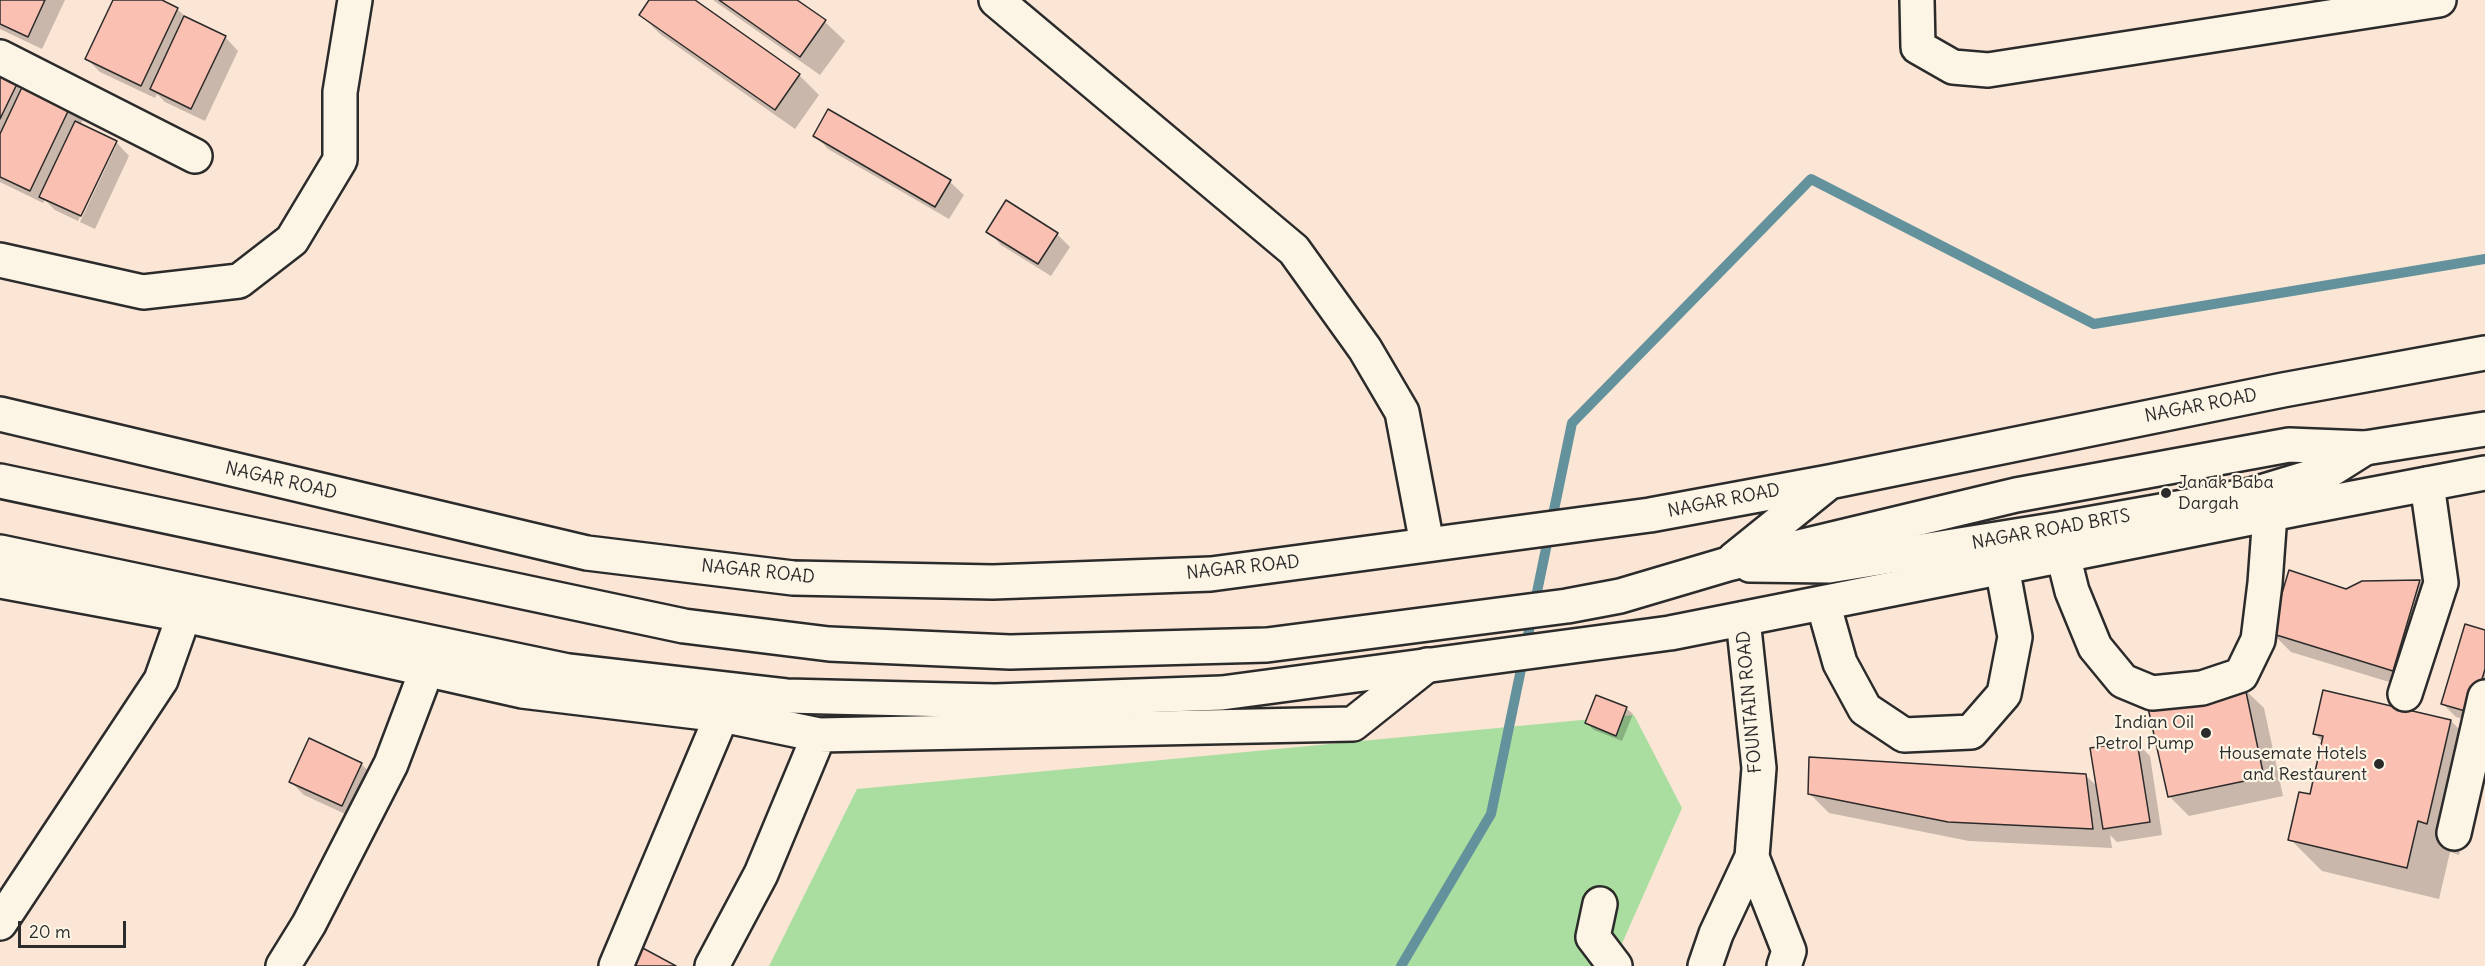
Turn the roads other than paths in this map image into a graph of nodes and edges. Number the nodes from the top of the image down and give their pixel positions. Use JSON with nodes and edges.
{"nodes":[{"id":1,"x":355,"y":0,"type":"edge"},
{"id":2,"x":996,"y":0,"type":"edge"},
{"id":3,"x":1917,"y":0,"type":"edge"},
{"id":4,"x":2439,"y":0,"type":"edge"},
{"id":5,"x":0,"y":57,"type":"edge"},
{"id":6,"x":195,"y":156,"type":"dead end"},
{"id":7,"x":0,"y":260,"type":"edge"},
{"id":8,"x":2485,"y":353,"type":"edge"},
{"id":9,"x":0,"y":414,"type":"edge"},
{"id":10,"x":2485,"y":429,"type":"edge"},
{"id":11,"x":2485,"y":473,"type":"edge"},
{"id":12,"x":0,"y":481,"type":"edge"},
{"id":13,"x":1829,"y":482,"type":"junction"},
{"id":14,"x":2427,"y":484,"type":"junction"},
{"id":15,"x":2270,"y":514,"type":"junction"},
{"id":16,"x":1427,"y":544,"type":"junction"},
{"id":17,"x":0,"y":552,"type":"edge"},
{"id":18,"x":2063,"y":555,"type":"junction"},
{"id":19,"x":1728,"y":564,"type":"junction"},
{"id":20,"x":2002,"y":567,"type":"junction"},
{"id":21,"x":0,"y":581,"type":"edge"},
{"id":22,"x":1823,"y":603,"type":"junction"},
{"id":23,"x":184,"y":615,"type":"junction"},
{"id":24,"x":1743,"y":619,"type":"junction"},
{"id":25,"x":1427,"y":665,"type":"junction"},
{"id":26,"x":427,"y":669,"type":"junction"},
{"id":27,"x":2405,"y":694,"type":"dead end"},
{"id":28,"x":2485,"y":697,"type":"edge"},
{"id":29,"x":722,"y":715,"type":"junction"},
{"id":30,"x":819,"y":735,"type":"junction"},
{"id":31,"x":2454,"y":833,"type":"dead end"},
{"id":32,"x":1752,"y":857,"type":"junction"},
{"id":33,"x":1600,"y":904,"type":"dead end"},
{"id":34,"x":0,"y":923,"type":"edge"},
{"id":35,"x":283,"y":966,"type":"edge"},
{"id":36,"x":616,"y":966,"type":"edge"},
{"id":37,"x":712,"y":966,"type":"edge"},
{"id":38,"x":1615,"y":966,"type":"edge"},
{"id":39,"x":1704,"y":966,"type":"edge"},
{"id":40,"x":1784,"y":966,"type":"edge"}],
"edges":[{"from":1,"to":7,"type":"main road"},
{"from":2,"to":16,"type":"main road"},
{"from":3,"to":4,"type":"main road"},
{"from":5,"to":6,"type":"main road"},
{"from":8,"to":13,"type":"main road","name":"NAGAR ROAD"},
{"from":9,"to":16,"type":"main road","name":"NAGAR ROAD"},
{"from":10,"to":19,"type":"main road"},
{"from":11,"to":14,"type":"main road"},
{"from":12,"to":19,"type":"main road"},
{"from":13,"to":16,"type":"main road","name":"NAGAR ROAD"},
{"from":13,"to":19,"type":"main road"},
{"from":14,"to":15,"type":"main road"},
{"from":14,"to":27,"type":"main road"},
{"from":15,"to":18,"type":"main road"},
{"from":15,"to":18,"type":"main road"},
{"from":17,"to":25,"type":"main road"},
{"from":18,"to":20,"type":"main road"},
{"from":20,"to":22,"type":"main road"},
{"from":20,"to":22,"type":"main road"},
{"from":21,"to":23,"type":"main road"},
{"from":22,"to":24,"type":"main road"},
{"from":23,"to":26,"type":"main road"},
{"from":23,"to":34,"type":"main road"},
{"from":24,"to":25,"type":"main road"},
{"from":24,"to":32,"type":"main road","name":"FOUNTAIN ROAD"},
{"from":25,"to":30,"type":"main road"},
{"from":26,"to":29,"type":"main road"},
{"from":26,"to":35,"type":"main road"},
{"from":28,"to":31,"type":"main road"},
{"from":29,"to":30,"type":"main road"},
{"from":29,"to":36,"type":"main road"},
{"from":30,"to":37,"type":"main road"},
{"from":32,"to":39,"type":"main road","name":"FOUNTAIN ROAD"},
{"from":32,"to":40,"type":"main road","name":"FOUNTAIN ROAD"},
{"from":33,"to":38,"type":"main road"}]}
